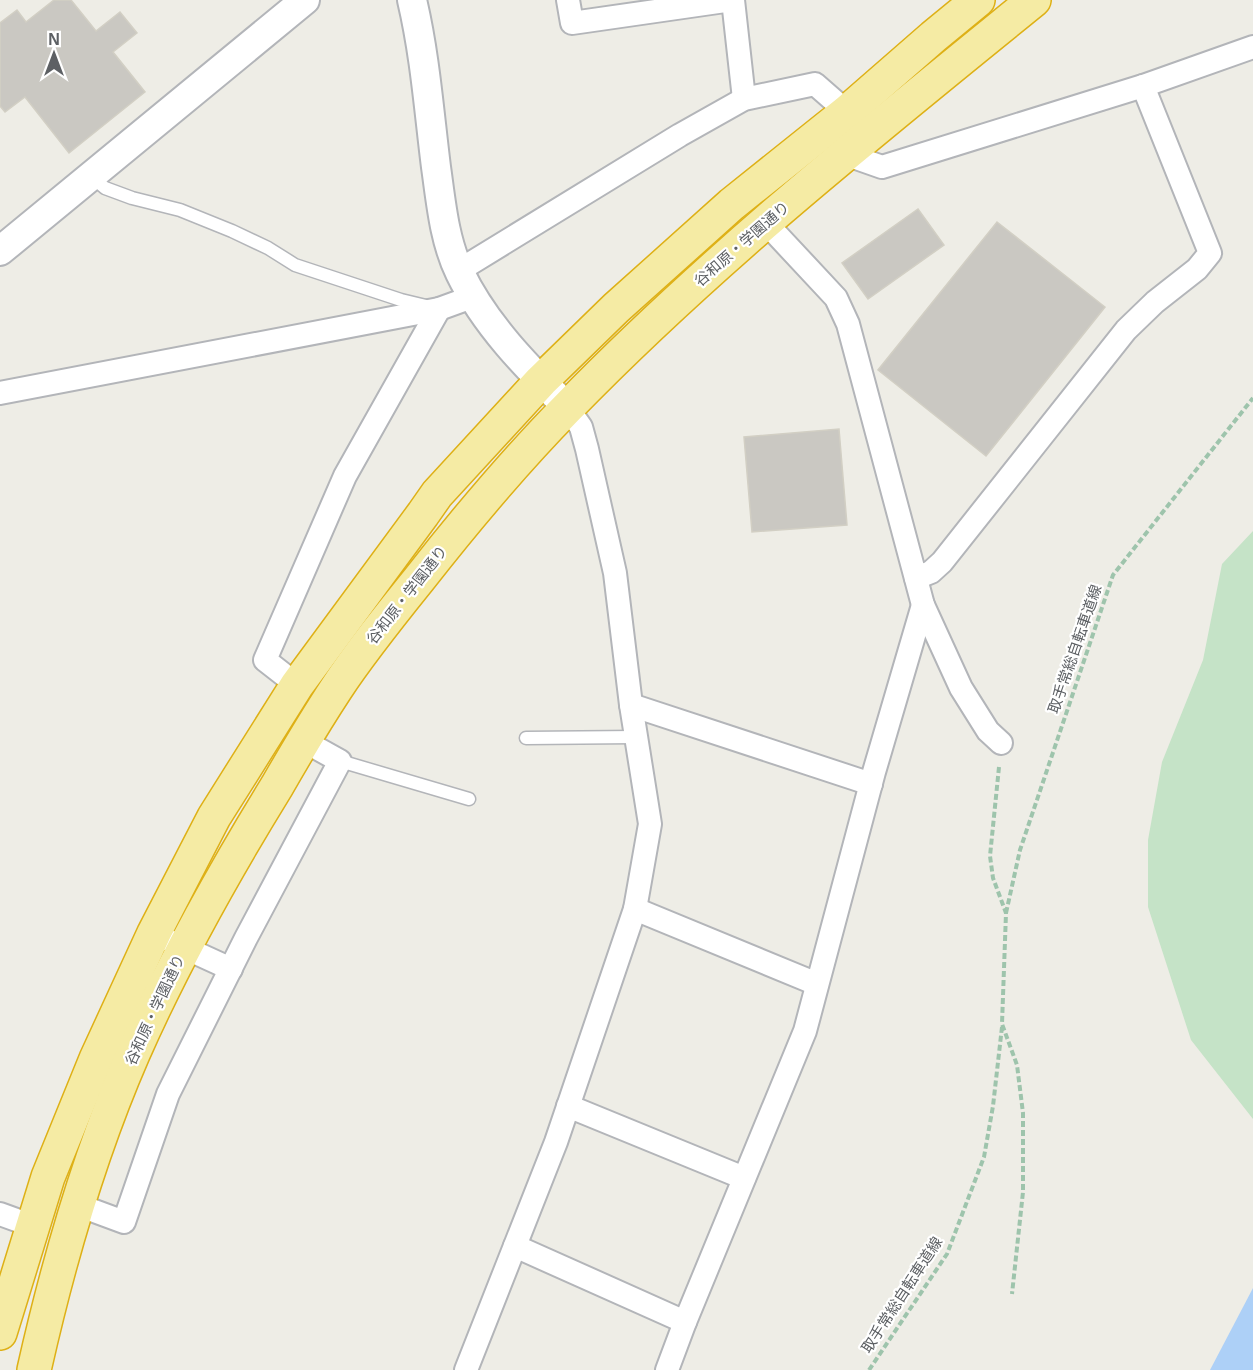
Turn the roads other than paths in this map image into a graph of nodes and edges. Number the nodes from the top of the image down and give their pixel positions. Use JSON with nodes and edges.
{"nodes":[{"id":1,"x":305,"y":0,"type":"edge"},
{"id":2,"x":412,"y":0,"type":"edge"},
{"id":3,"x":568,"y":0,"type":"edge"},
{"id":4,"x":732,"y":0,"type":"edge"},
{"id":5,"x":978,"y":0,"type":"edge"},
{"id":6,"x":1034,"y":0,"type":"edge"},
{"id":7,"x":1253,"y":47,"type":"edge"},
{"id":8,"x":1143,"y":86,"type":"junction"},
{"id":9,"x":744,"y":99,"type":"junction"},
{"id":10,"x":847,"y":112,"type":"junction"},
{"id":11,"x":845,"y":154,"type":"junction"},
{"id":12,"x":91,"y":176,"type":"junction"},
{"id":13,"x":766,"y":224,"type":"junction"},
{"id":14,"x":0,"y":251,"type":"edge"},
{"id":15,"x":458,"y":271,"type":"junction"},
{"id":16,"x":472,"y":297,"type":"junction"},
{"id":17,"x":439,"y":309,"type":"junction"},
{"id":18,"x":541,"y":381,"type":"junction"},
{"id":19,"x":0,"y":393,"type":"edge"},
{"id":20,"x":567,"y":407,"type":"junction"},
{"id":21,"x":916,"y":578,"type":"junction"},
{"id":22,"x":923,"y":605,"type":"junction"},
{"id":23,"x":297,"y":685,"type":"junction"},
{"id":24,"x":631,"y":705,"type":"junction"},
{"id":25,"x":636,"y":737,"type":"junction"},
{"id":26,"x":526,"y":738,"type":"dead end"},
{"id":27,"x":304,"y":741,"type":"junction"},
{"id":28,"x":1001,"y":743,"type":"road end"},
{"id":29,"x":340,"y":762,"type":"junction"},
{"id":30,"x":871,"y":784,"type":"junction"},
{"id":31,"x":469,"y":799,"type":"dead end"},
{"id":32,"x":635,"y":909,"type":"junction"},
{"id":33,"x":154,"y":933,"type":"junction"},
{"id":34,"x":185,"y":948,"type":"junction"},
{"id":35,"x":231,"y":969,"type":"junction"},
{"id":36,"x":817,"y":984,"type":"junction"},
{"id":37,"x":568,"y":1106,"type":"junction"},
{"id":38,"x":744,"y":1178,"type":"junction"},
{"id":39,"x":78,"y":1205,"type":"junction"},
{"id":40,"x":0,"y":1214,"type":"edge"},
{"id":41,"x":33,"y":1226,"type":"junction"},
{"id":42,"x":514,"y":1246,"type":"junction"},
{"id":43,"x":685,"y":1322,"type":"junction"},
{"id":44,"x":0,"y":1333,"type":"edge"},
{"id":45,"x":34,"y":1370,"type":"edge"},
{"id":46,"x":466,"y":1370,"type":"edge"},
{"id":47,"x":667,"y":1370,"type":"edge"}],
"edges":[{"from":1,"to":12,"type":"street"},
{"from":2,"to":15,"type":"street"},
{"from":3,"to":4,"type":"street"},
{"from":4,"to":9,"type":"street"},
{"from":5,"to":10,"type":"highway"},
{"from":6,"to":11,"type":"highway","name":"谷和原・学園通り"},
{"from":7,"to":8,"type":"street"},
{"from":8,"to":11,"type":"street"},
{"from":8,"to":21,"type":"street"},
{"from":9,"to":10,"type":"street"},
{"from":9,"to":15,"type":"street"},
{"from":10,"to":18,"type":"highway"},
{"from":11,"to":13,"type":"highway","name":"谷和原・学園通り"},
{"from":12,"to":14,"type":"street"},
{"from":12,"to":17,"type":"lane"},
{"from":13,"to":20,"type":"highway","name":"谷和原・学園通り"},
{"from":13,"to":21,"type":"street"},
{"from":15,"to":16,"type":"street"},
{"from":16,"to":17,"type":"street"},
{"from":16,"to":18,"type":"street"},
{"from":17,"to":19,"type":"street"},
{"from":17,"to":23,"type":"street"},
{"from":18,"to":20,"type":"street"},
{"from":18,"to":23,"type":"highway"},
{"from":20,"to":24,"type":"street"},
{"from":20,"to":27,"type":"highway","name":"谷和原・学園通り"},
{"from":21,"to":22,"type":"street"},
{"from":22,"to":28,"type":"street"},
{"from":22,"to":30,"type":"street"},
{"from":23,"to":33,"type":"highway"},
{"from":24,"to":25,"type":"street"},
{"from":24,"to":30,"type":"street"},
{"from":25,"to":26,"type":"lane"},
{"from":25,"to":32,"type":"street"},
{"from":27,"to":29,"type":"street"},
{"from":27,"to":34,"type":"highway","name":"谷和原・学園通り"},
{"from":29,"to":31,"type":"lane"},
{"from":29,"to":35,"type":"street"},
{"from":30,"to":36,"type":"street"},
{"from":32,"to":36,"type":"street"},
{"from":32,"to":37,"type":"street"},
{"from":33,"to":34,"type":"street"},
{"from":33,"to":41,"type":"highway"},
{"from":34,"to":35,"type":"street"},
{"from":34,"to":39,"type":"highway","name":"谷和原・学園通り"},
{"from":35,"to":39,"type":"street"},
{"from":36,"to":38,"type":"street"},
{"from":37,"to":38,"type":"street"},
{"from":37,"to":42,"type":"street"},
{"from":38,"to":43,"type":"street"},
{"from":39,"to":45,"type":"highway","name":"谷和原・学園通り"},
{"from":40,"to":41,"type":"street"},
{"from":41,"to":44,"type":"highway"},
{"from":42,"to":43,"type":"street"},
{"from":42,"to":46,"type":"street"},
{"from":43,"to":47,"type":"street"}]}
